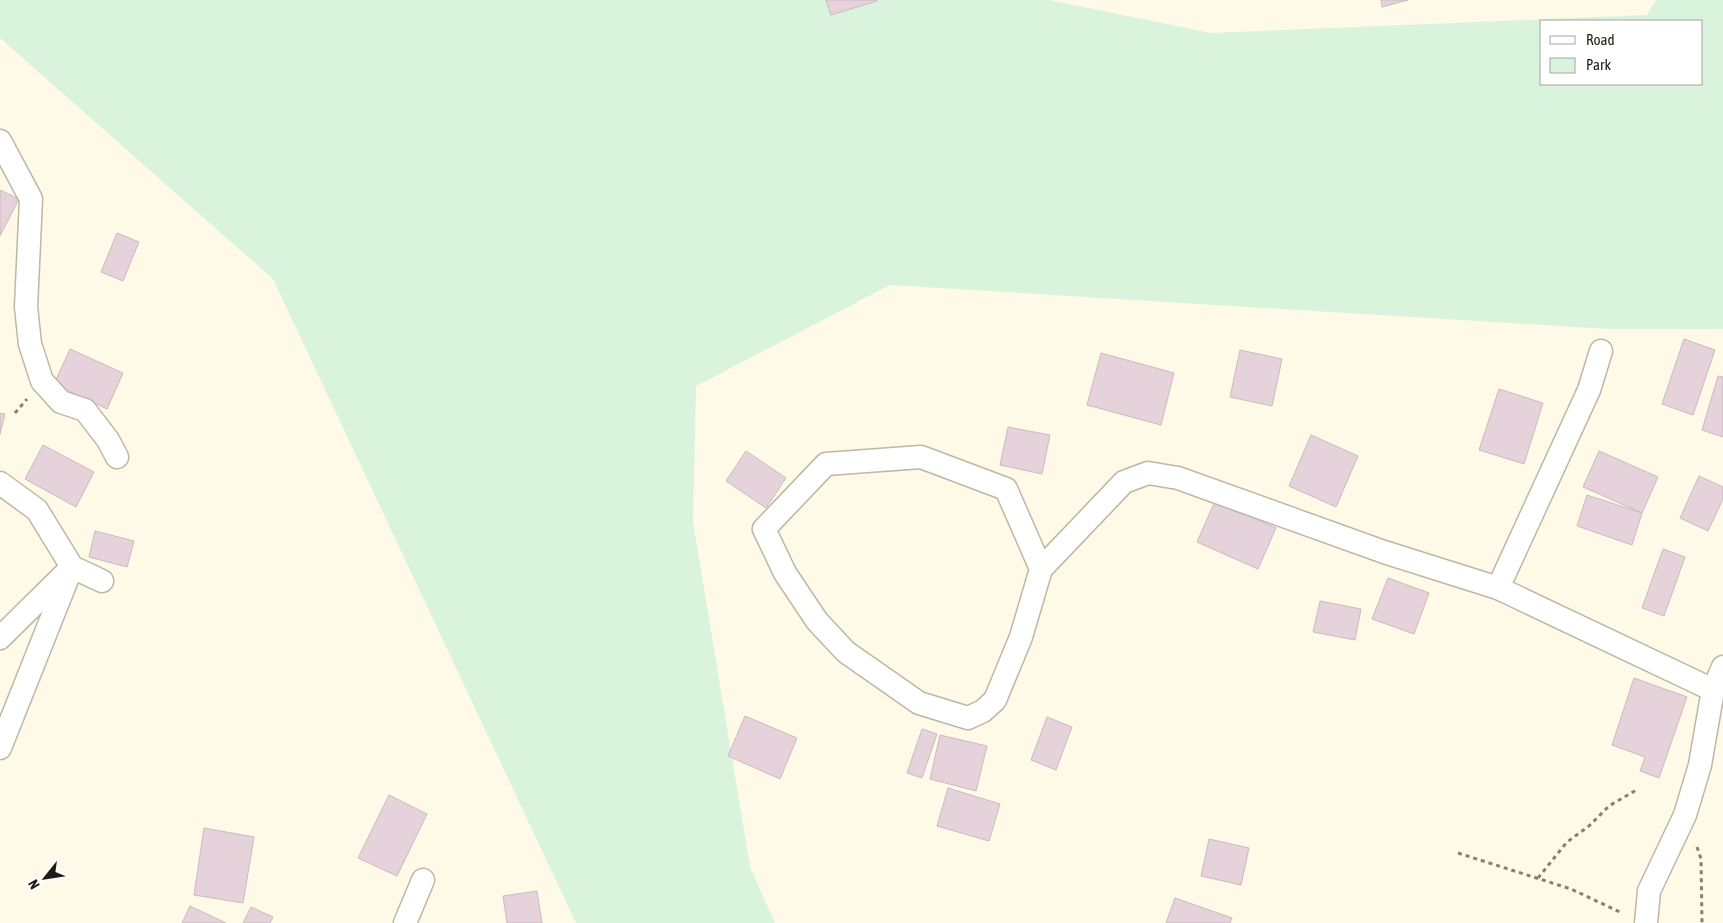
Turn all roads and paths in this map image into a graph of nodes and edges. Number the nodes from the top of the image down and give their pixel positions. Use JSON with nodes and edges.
{"nodes":[{"id":1,"x":0,"y":141,"type":"edge"},
{"id":2,"x":1601,"y":352,"type":"dead end"},
{"id":3,"x":118,"y":458,"type":"dead end"},
{"id":4,"x":0,"y":483,"type":"edge"},
{"id":5,"x":72,"y":567,"type":"junction"},
{"id":6,"x":1041,"y":569,"type":"junction"},
{"id":7,"x":102,"y":582,"type":"dead end"},
{"id":8,"x":1498,"y":588,"type":"junction"},
{"id":9,"x":0,"y":638,"type":"edge"},
{"id":10,"x":1723,"y":667,"type":"edge"},
{"id":11,"x":1714,"y":690,"type":"junction"},
{"id":12,"x":0,"y":748,"type":"edge"},
{"id":13,"x":1638,"y":789,"type":"dead end"},
{"id":14,"x":1685,"y":815,"type":"junction"},
{"id":15,"x":1458,"y":853,"type":"dead end"},
{"id":16,"x":1538,"y":878,"type":"junction"},
{"id":17,"x":423,"y":880,"type":"dead end"},
{"id":18,"x":1625,"y":914,"type":"dead end"},
{"id":19,"x":405,"y":923,"type":"edge"},
{"id":20,"x":1646,"y":923,"type":"edge"},
{"id":21,"x":1702,"y":923,"type":"edge"}],
"edges":[{"from":1,"to":3,"type":"street"},
{"from":2,"to":8,"type":"street"},
{"from":4,"to":5,"type":"street"},
{"from":5,"to":7,"type":"street"},
{"from":5,"to":9,"type":"street"},
{"from":5,"to":12,"type":"street"},
{"from":6,"to":6,"type":"street"},
{"from":6,"to":8,"type":"street"},
{"from":8,"to":11,"type":"street"},
{"from":10,"to":11,"type":"street"},
{"from":11,"to":14,"type":"street"},
{"from":13,"to":16,"type":"path"},
{"from":14,"to":20,"type":"street"},
{"from":14,"to":21,"type":"path"},
{"from":15,"to":16,"type":"path"},
{"from":16,"to":18,"type":"path"},
{"from":17,"to":19,"type":"street"}]}
